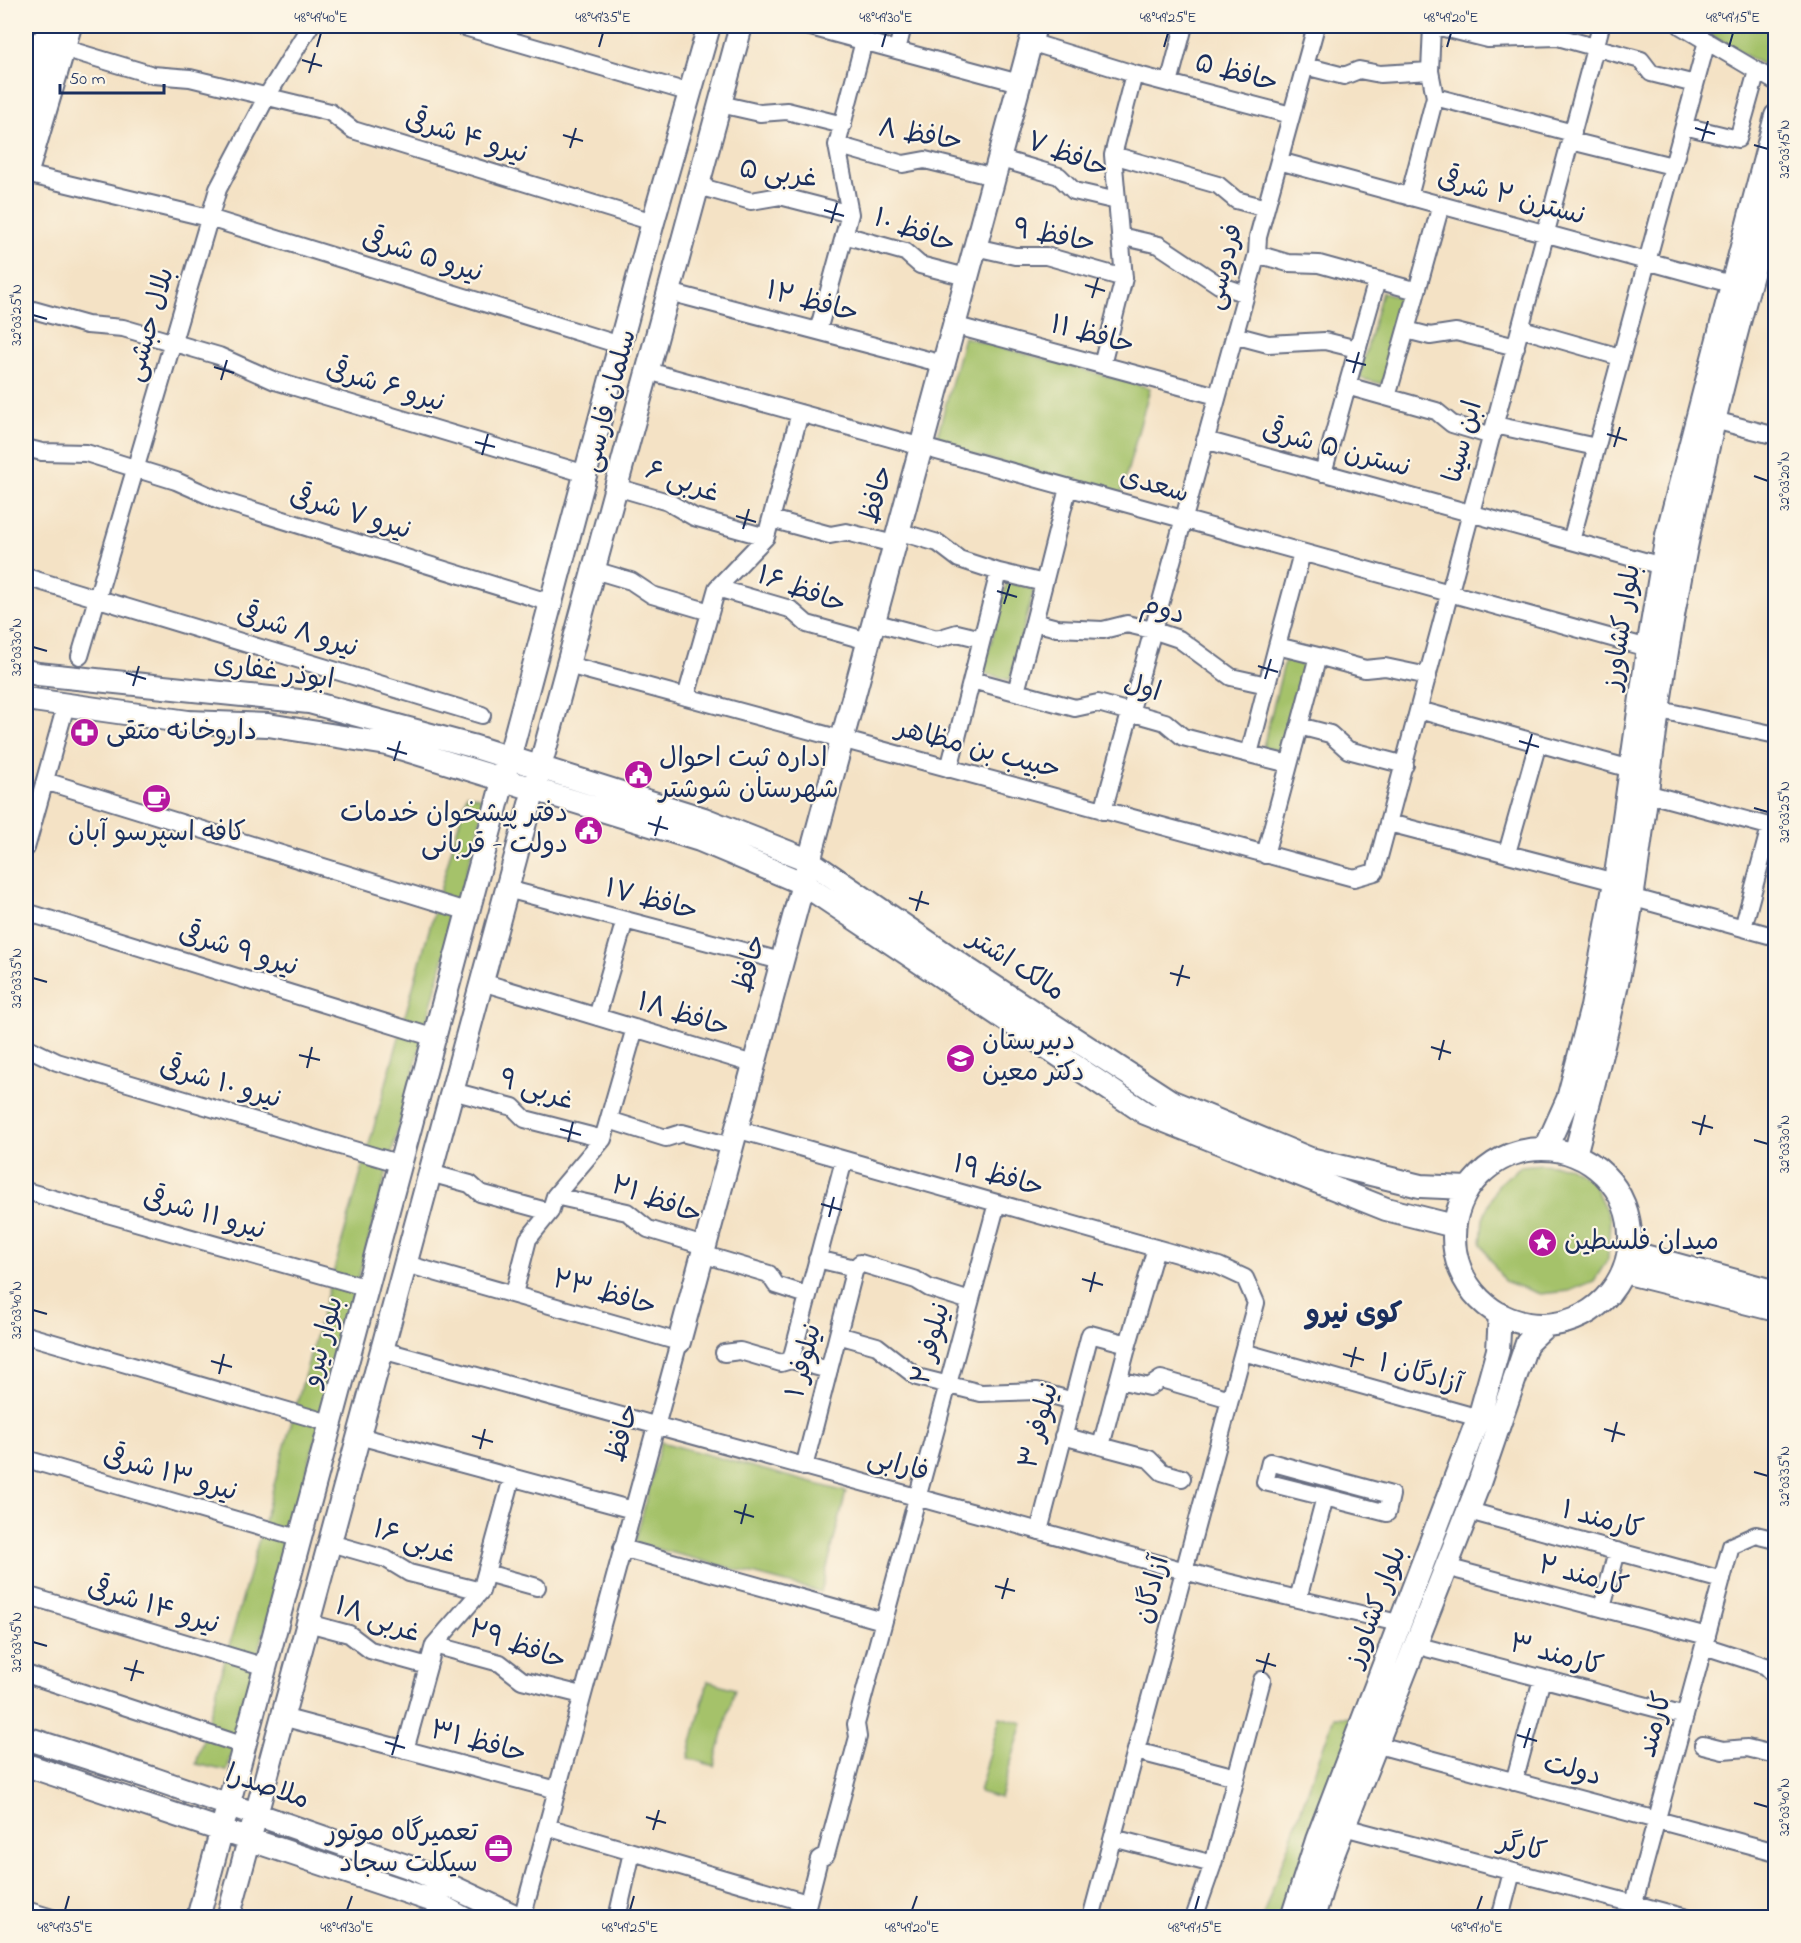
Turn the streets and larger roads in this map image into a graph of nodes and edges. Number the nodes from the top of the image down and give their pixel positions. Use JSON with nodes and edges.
{"nodes":[{"id":1,"x":70,"y":26,"type":"edge"},
{"id":2,"x":310,"y":26,"type":"edge"},
{"id":3,"x":461,"y":26,"type":"edge"},
{"id":4,"x":709,"y":26,"type":"edge"},
{"id":5,"x":741,"y":26,"type":"edge"},
{"id":6,"x":807,"y":26,"type":"edge"},
{"id":7,"x":903,"y":26,"type":"edge"},
{"id":8,"x":1184,"y":26,"type":"edge"},
{"id":9,"x":1316,"y":26,"type":"edge"},
{"id":10,"x":1434,"y":26,"type":"edge"},
{"id":11,"x":1601,"y":26,"type":"edge"},
{"id":12,"x":1681,"y":26,"type":"edge"},
{"id":13,"x":1032,"y":34,"type":"edge"},
{"id":14,"x":45,"y":39,"type":"edge"},
{"id":15,"x":864,"y":41,"type":"junction"},
{"id":16,"x":1707,"y":41,"type":"junction"},
{"id":17,"x":1596,"y":46,"type":"junction"},
{"id":18,"x":897,"y":50,"type":"junction"},
{"id":19,"x":1305,"y":66,"type":"junction"},
{"id":20,"x":1430,"y":71,"type":"junction"},
{"id":21,"x":1757,"y":71,"type":"junction"},
{"id":22,"x":1134,"y":74,"type":"junction"},
{"id":23,"x":1776,"y":82,"type":"edge"},
{"id":24,"x":1019,"y":83,"type":"junction"},
{"id":25,"x":1169,"y":83,"type":"junction"},
{"id":26,"x":1695,"y":84,"type":"junction"},
{"id":27,"x":691,"y":93,"type":"junction"},
{"id":28,"x":267,"y":96,"type":"junction"},
{"id":29,"x":1435,"y":97,"type":"junction"},
{"id":30,"x":26,"y":102,"type":"edge"},
{"id":31,"x":720,"y":104,"type":"junction"},
{"id":32,"x":1291,"y":114,"type":"junction"},
{"id":33,"x":1776,"y":116,"type":"edge"},
{"id":34,"x":843,"y":125,"type":"junction"},
{"id":35,"x":1684,"y":126,"type":"junction"},
{"id":36,"x":1572,"y":137,"type":"junction"},
{"id":37,"x":837,"y":145,"type":"junction"},
{"id":38,"x":1113,"y":155,"type":"junction"},
{"id":39,"x":1279,"y":161,"type":"junction"},
{"id":40,"x":1672,"y":166,"type":"junction"},
{"id":41,"x":996,"y":167,"type":"junction"},
{"id":42,"x":26,"y":175,"type":"edge"},
{"id":43,"x":698,"y":186,"type":"junction"},
{"id":44,"x":1776,"y":189,"type":"edge"},
{"id":45,"x":1409,"y":197,"type":"junction"},
{"id":46,"x":1117,"y":201,"type":"junction"},
{"id":47,"x":1441,"y":205,"type":"junction"},
{"id":48,"x":1266,"y":207,"type":"junction"},
{"id":49,"x":850,"y":214,"type":"junction"},
{"id":50,"x":209,"y":218,"type":"junction"},
{"id":51,"x":653,"y":222,"type":"junction"},
{"id":52,"x":1547,"y":234,"type":"junction"},
{"id":53,"x":844,"y":235,"type":"junction"},
{"id":54,"x":1120,"y":236,"type":"junction"},
{"id":55,"x":975,"y":247,"type":"junction"},
{"id":56,"x":1257,"y":254,"type":"junction"},
{"id":57,"x":1646,"y":261,"type":"junction"},
{"id":58,"x":966,"y":277,"type":"junction"},
{"id":59,"x":1124,"y":278,"type":"junction"},
{"id":60,"x":1377,"y":280,"type":"junction"},
{"id":61,"x":1731,"y":284,"type":"junction"},
{"id":62,"x":1417,"y":291,"type":"junction"},
{"id":63,"x":669,"y":292,"type":"junction"},
{"id":64,"x":1246,"y":294,"type":"junction"},
{"id":65,"x":26,"y":308,"type":"edge"},
{"id":66,"x":953,"y":325,"type":"junction"},
{"id":67,"x":1522,"y":329,"type":"junction"},
{"id":68,"x":1406,"y":330,"type":"junction"},
{"id":69,"x":818,"y":331,"type":"junction"},
{"id":70,"x":1234,"y":335,"type":"junction"},
{"id":71,"x":172,"y":343,"type":"junction"},
{"id":72,"x":620,"y":345,"type":"junction"},
{"id":73,"x":1516,"y":347,"type":"junction"},
{"id":74,"x":1358,"y":349,"type":"junction"},
{"id":75,"x":1620,"y":357,"type":"junction"},
{"id":76,"x":943,"y":364,"type":"junction"},
{"id":77,"x":1102,"y":365,"type":"junction"},
{"id":78,"x":648,"y":371,"type":"junction"},
{"id":79,"x":1347,"y":386,"type":"junction"},
{"id":80,"x":1217,"y":396,"type":"junction"},
{"id":81,"x":1387,"y":397,"type":"junction"},
{"id":82,"x":800,"y":413,"type":"junction"},
{"id":83,"x":1714,"y":420,"type":"junction"},
{"id":84,"x":1493,"y":431,"type":"junction"},
{"id":85,"x":1776,"y":436,"type":"edge"},
{"id":86,"x":1204,"y":440,"type":"junction"},
{"id":87,"x":920,"y":447,"type":"junction"},
{"id":88,"x":1596,"y":447,"type":"junction"},
{"id":89,"x":26,"y":448,"type":"edge"},
{"id":90,"x":136,"y":469,"type":"junction"},
{"id":91,"x":1323,"y":473,"type":"junction"},
{"id":92,"x":586,"y":474,"type":"junction"},
{"id":93,"x":616,"y":487,"type":"junction"},
{"id":94,"x":1068,"y":488,"type":"junction"},
{"id":95,"x":1471,"y":513,"type":"junction"},
{"id":96,"x":771,"y":519,"type":"junction"},
{"id":97,"x":1182,"y":520,"type":"junction"},
{"id":98,"x":766,"y":537,"type":"junction"},
{"id":99,"x":896,"y":538,"type":"junction"},
{"id":100,"x":1571,"y":541,"type":"junction"},
{"id":101,"x":1302,"y":553,"type":"junction"},
{"id":102,"x":1662,"y":566,"type":"junction"},
{"id":103,"x":594,"y":570,"type":"junction"},
{"id":104,"x":999,"y":572,"type":"junction"},
{"id":105,"x":26,"y":578,"type":"edge"},
{"id":106,"x":1044,"y":583,"type":"junction"},
{"id":107,"x":717,"y":588,"type":"junction"},
{"id":108,"x":1450,"y":594,"type":"junction"},
{"id":109,"x":97,"y":597,"type":"junction"},
{"id":110,"x":551,"y":603,"type":"junction"},
{"id":111,"x":710,"y":612,"type":"junction"},
{"id":112,"x":1034,"y":622,"type":"junction"},
{"id":113,"x":1152,"y":630,"type":"junction"},
{"id":114,"x":870,"y":631,"type":"junction"},
{"id":115,"x":982,"y":639,"type":"junction"},
{"id":116,"x":1277,"y":646,"type":"junction"},
{"id":117,"x":1648,"y":648,"type":"junction"},
{"id":118,"x":80,"y":656,"type":"dead end"},
{"id":119,"x":1318,"y":656,"type":"junction"},
{"id":120,"x":568,"y":665,"type":"junction"},
{"id":121,"x":26,"y":671,"type":"edge"},
{"id":122,"x":1428,"y":676,"type":"junction"},
{"id":123,"x":972,"y":680,"type":"junction"},
{"id":124,"x":1267,"y":685,"type":"junction"},
{"id":125,"x":1016,"y":692,"type":"junction"},
{"id":126,"x":686,"y":697,"type":"junction"},
{"id":127,"x":26,"y":699,"type":"edge"},
{"id":128,"x":66,"y":705,"type":"junction"},
{"id":129,"x":1419,"y":710,"type":"junction"},
{"id":130,"x":1660,"y":710,"type":"junction"},
{"id":131,"x":1131,"y":712,"type":"junction"},
{"id":132,"x":482,"y":715,"type":"dead end"},
{"id":133,"x":1299,"y":726,"type":"junction"},
{"id":134,"x":1776,"y":735,"type":"edge"},
{"id":135,"x":841,"y":739,"type":"junction"},
{"id":136,"x":1538,"y":743,"type":"junction"},
{"id":137,"x":1249,"y":754,"type":"junction"},
{"id":138,"x":510,"y":758,"type":"junction"},
{"id":139,"x":1289,"y":764,"type":"junction"},
{"id":140,"x":1405,"y":765,"type":"junction"},
{"id":141,"x":540,"y":768,"type":"junction"},
{"id":142,"x":949,"y":769,"type":"junction"},
{"id":143,"x":1631,"y":769,"type":"junction"},
{"id":144,"x":45,"y":781,"type":"junction"},
{"id":145,"x":504,"y":781,"type":"junction"},
{"id":146,"x":534,"y":791,"type":"junction"},
{"id":147,"x":1646,"y":793,"type":"junction"},
{"id":148,"x":1103,"y":811,"type":"junction"},
{"id":149,"x":1389,"y":823,"type":"junction"},
{"id":150,"x":1773,"y":827,"type":"edge"},
{"id":151,"x":26,"y":848,"type":"edge"},
{"id":152,"x":1507,"y":853,"type":"junction"},
{"id":153,"x":1265,"y":855,"type":"junction"},
{"id":154,"x":808,"y":860,"type":"junction"},
{"id":155,"x":1375,"y":872,"type":"joint"},
{"id":156,"x":802,"y":884,"type":"junction"},
{"id":157,"x":507,"y":889,"type":"junction"},
{"id":158,"x":1623,"y":889,"type":"junction"},
{"id":159,"x":26,"y":912,"type":"edge"},
{"id":160,"x":469,"y":912,"type":"junction"},
{"id":161,"x":625,"y":920,"type":"junction"},
{"id":162,"x":1743,"y":928,"type":"junction"},
{"id":163,"x":1776,"y":937,"type":"edge"},
{"id":164,"x":781,"y":962,"type":"junction"},
{"id":165,"x":482,"y":982,"type":"junction"},
{"id":166,"x":597,"y":1017,"type":"junction"},
{"id":167,"x":634,"y":1028,"type":"junction"},
{"id":168,"x":435,"y":1038,"type":"junction"},
{"id":169,"x":26,"y":1047,"type":"edge"},
{"id":170,"x":753,"y":1064,"type":"junction"},
{"id":171,"x":452,"y":1091,"type":"junction"},
{"id":172,"x":609,"y":1120,"type":"junction"},
{"id":173,"x":733,"y":1138,"type":"junction"},
{"id":174,"x":603,"y":1139,"type":"junction"},
{"id":175,"x":1546,"y":1148,"type":"junction"},
{"id":176,"x":1575,"y":1155,"type":"junction"},
{"id":177,"x":844,"y":1160,"type":"junction"},
{"id":178,"x":401,"y":1164,"type":"junction"},
{"id":179,"x":430,"y":1173,"type":"junction"},
{"id":180,"x":1468,"y":1188,"type":"junction"},
{"id":181,"x":26,"y":1191,"type":"edge"},
{"id":182,"x":555,"y":1196,"type":"junction"},
{"id":183,"x":997,"y":1203,"type":"junction"},
{"id":184,"x":549,"y":1212,"type":"junction"},
{"id":185,"x":1454,"y":1226,"type":"junction"},
{"id":186,"x":1156,"y":1248,"type":"junction"},
{"id":187,"x":703,"y":1250,"type":"junction"},
{"id":188,"x":817,"y":1258,"type":"junction"},
{"id":189,"x":1627,"y":1262,"type":"junction"},
{"id":190,"x":406,"y":1264,"type":"junction"},
{"id":191,"x":855,"y":1268,"type":"junction"},
{"id":192,"x":1245,"y":1278,"type":"joint"},
{"id":193,"x":368,"y":1288,"type":"junction"},
{"id":194,"x":1776,"y":1292,"type":"edge"},
{"id":195,"x":514,"y":1294,"type":"junction"},
{"id":196,"x":807,"y":1294,"type":"junction"},
{"id":197,"x":970,"y":1301,"type":"junction"},
{"id":198,"x":1776,"y":1310,"type":"edge"},
{"id":199,"x":1500,"y":1314,"type":"junction"},
{"id":200,"x":1545,"y":1326,"type":"junction"},
{"id":201,"x":26,"y":1335,"type":"edge"},
{"id":202,"x":838,"y":1335,"type":"junction"},
{"id":203,"x":679,"y":1342,"type":"junction"},
{"id":204,"x":1128,"y":1344,"type":"junction"},
{"id":205,"x":382,"y":1350,"type":"junction"},
{"id":206,"x":1243,"y":1352,"type":"junction"},
{"id":207,"x":724,"y":1353,"type":"dead end"},
{"id":208,"x":791,"y":1360,"type":"junction"},
{"id":209,"x":829,"y":1370,"type":"junction"},
{"id":210,"x":1119,"y":1380,"type":"junction"},
{"id":211,"x":948,"y":1385,"type":"junction"},
{"id":212,"x":1230,"y":1399,"type":"junction"},
{"id":213,"x":1073,"y":1401,"type":"junction"},
{"id":214,"x":1479,"y":1418,"type":"junction"},
{"id":215,"x":333,"y":1424,"type":"junction"},
{"id":216,"x":655,"y":1426,"type":"junction"},
{"id":217,"x":1064,"y":1436,"type":"junction"},
{"id":218,"x":359,"y":1437,"type":"junction"},
{"id":219,"x":1101,"y":1446,"type":"junction"},
{"id":220,"x":26,"y":1459,"type":"edge"},
{"id":221,"x":804,"y":1467,"type":"junction"},
{"id":222,"x":512,"y":1478,"type":"junction"},
{"id":223,"x":1182,"y":1478,"type":"dead end"},
{"id":224,"x":1325,"y":1497,"type":"junction"},
{"id":225,"x":917,"y":1498,"type":"junction"},
{"id":226,"x":633,"y":1510,"type":"junction"},
{"id":227,"x":1468,"y":1511,"type":"junction"},
{"id":228,"x":1039,"y":1531,"type":"junction"},
{"id":229,"x":301,"y":1539,"type":"junction"},
{"id":230,"x":1776,"y":1540,"type":"edge"},
{"id":231,"x":330,"y":1543,"type":"junction"},
{"id":232,"x":622,"y":1548,"type":"junction"},
{"id":233,"x":1617,"y":1551,"type":"junction"},
{"id":234,"x":1446,"y":1567,"type":"junction"},
{"id":235,"x":1184,"y":1571,"type":"junction"},
{"id":236,"x":486,"y":1573,"type":"junction"},
{"id":237,"x":1722,"y":1580,"type":"junction"},
{"id":238,"x":537,"y":1587,"type":"dead end"},
{"id":239,"x":481,"y":1591,"type":"junction"},
{"id":240,"x":26,"y":1595,"type":"edge"},
{"id":241,"x":1298,"y":1599,"type":"junction"},
{"id":242,"x":1602,"y":1608,"type":"junction"},
{"id":243,"x":883,"y":1621,"type":"junction"},
{"id":244,"x":308,"y":1623,"type":"junction"},
{"id":245,"x":1402,"y":1624,"type":"junction"},
{"id":246,"x":1705,"y":1641,"type":"junction"},
{"id":247,"x":434,"y":1645,"type":"junction"},
{"id":248,"x":1415,"y":1645,"type":"junction"},
{"id":249,"x":428,"y":1666,"type":"junction"},
{"id":250,"x":266,"y":1667,"type":"junction"},
{"id":251,"x":26,"y":1674,"type":"edge"},
{"id":252,"x":1776,"y":1676,"type":"edge"},
{"id":253,"x":1542,"y":1679,"type":"junction"},
{"id":254,"x":1262,"y":1680,"type":"dead end"},
{"id":255,"x":582,"y":1695,"type":"junction"},
{"id":256,"x":1685,"y":1716,"type":"junction"},
{"id":257,"x":282,"y":1718,"type":"junction"},
{"id":258,"x":26,"y":1738,"type":"edge"},
{"id":259,"x":1367,"y":1742,"type":"junction"},
{"id":260,"x":1703,"y":1745,"type":"dead end"},
{"id":261,"x":245,"y":1746,"type":"junction"},
{"id":262,"x":405,"y":1750,"type":"junction"},
{"id":263,"x":1136,"y":1751,"type":"junction"},
{"id":264,"x":1776,"y":1755,"type":"edge"},
{"id":265,"x":26,"y":1765,"type":"edge"},
{"id":266,"x":1236,"y":1777,"type":"junction"},
{"id":267,"x":1514,"y":1782,"type":"junction"},
{"id":268,"x":557,"y":1790,"type":"junction"},
{"id":269,"x":229,"y":1805,"type":"junction"},
{"id":270,"x":256,"y":1815,"type":"junction"},
{"id":271,"x":1657,"y":1820,"type":"junction"},
{"id":272,"x":547,"y":1827,"type":"junction"},
{"id":273,"x":1344,"y":1827,"type":"junction"},
{"id":274,"x":222,"y":1830,"type":"junction"},
{"id":275,"x":1113,"y":1838,"type":"junction"},
{"id":276,"x":249,"y":1840,"type":"junction"},
{"id":277,"x":632,"y":1852,"type":"junction"},
{"id":278,"x":1776,"y":1852,"type":"edge"},
{"id":279,"x":1213,"y":1864,"type":"junction"},
{"id":280,"x":1512,"y":1872,"type":"junction"},
{"id":281,"x":26,"y":1910,"type":"edge"},
{"id":282,"x":805,"y":1910,"type":"edge"},
{"id":283,"x":1632,"y":1910,"type":"edge"},
{"id":284,"x":52,"y":1917,"type":"edge"},
{"id":285,"x":198,"y":1917,"type":"edge"},
{"id":286,"x":228,"y":1917,"type":"edge"},
{"id":287,"x":463,"y":1917,"type":"edge"},
{"id":288,"x":521,"y":1917,"type":"edge"},
{"id":289,"x":616,"y":1917,"type":"edge"},
{"id":290,"x":1091,"y":1917,"type":"edge"},
{"id":291,"x":1194,"y":1917,"type":"edge"},
{"id":292,"x":1292,"y":1917,"type":"edge"},
{"id":293,"x":1313,"y":1917,"type":"edge"},
{"id":294,"x":1500,"y":1917,"type":"edge"},
{"id":295,"x":1687,"y":1917,"type":"edge"}],
"edges":[{"from":1,"to":14,"type":"street"},
{"from":2,"to":28,"type":"street","name":"بلال حبشی"},
{"from":3,"to":27,"type":"street"},
{"from":4,"to":27,"type":"street","name":"سلمان فارسی"},
{"from":5,"to":31,"type":"street","name":"سلمان فارسی"},
{"from":6,"to":15,"type":"street"},
{"from":7,"to":18,"type":"street"},
{"from":8,"to":25,"type":"street"},
{"from":9,"to":19,"type":"street","name":"فردوسی"},
{"from":10,"to":17,"type":"street"},
{"from":10,"to":20,"type":"street"},
{"from":11,"to":17,"type":"street","name":"ابن سینا"},
{"from":12,"to":16,"type":"street"},
{"from":13,"to":22,"type":"street","name":"حافظ ۵"},
{"from":13,"to":24,"type":"street","name":"حافظ"},
{"from":14,"to":28,"type":"street","name":"نیرو ۴ شرقی"},
{"from":14,"to":30,"type":"street"},
{"from":14,"to":42,"type":"street"},
{"from":15,"to":18,"type":"street"},
{"from":15,"to":34,"type":"street"},
{"from":16,"to":21,"type":"street"},
{"from":16,"to":26,"type":"street"},
{"from":17,"to":26,"type":"street"},
{"from":17,"to":36,"type":"street","name":"ابن سینا"},
{"from":18,"to":24,"type":"street"},
{"from":19,"to":20,"type":"street"},
{"from":19,"to":32,"type":"street","name":"فردوسی"},
{"from":20,"to":29,"type":"street"},
{"from":21,"to":23,"type":"street"},
{"from":21,"to":35,"type":"street"},
{"from":22,"to":25,"type":"street","name":"حافظ ۵"},
{"from":22,"to":38,"type":"street"},
{"from":24,"to":41,"type":"street","name":"حافظ"},
{"from":25,"to":32,"type":"street","name":"حافظ ۵"},
{"from":26,"to":35,"type":"street"},
{"from":27,"to":51,"type":"street","name":"سلمان فارسی"},
{"from":28,"to":50,"type":"street","name":"بلال حبشی"},
{"from":28,"to":51,"type":"street","name":"نیرو ۴ شرقی"},
{"from":29,"to":36,"type":"street"},
{"from":29,"to":45,"type":"street"},
{"from":31,"to":34,"type":"street"},
{"from":31,"to":43,"type":"street","name":"سلمان فارسی"},
{"from":32,"to":39,"type":"street","name":"فردوسی"},
{"from":33,"to":61,"type":"street","name":"بلوار کشاورز"},
{"from":34,"to":37,"type":"street"},
{"from":35,"to":40,"type":"street"},
{"from":36,"to":40,"type":"street"},
{"from":36,"to":52,"type":"street","name":"ابن سینا"},
{"from":37,"to":41,"type":"street","name":"حافظ ۸"},
{"from":37,"to":49,"type":"street"},
{"from":38,"to":46,"type":"street"},
{"from":38,"to":48,"type":"street"},
{"from":39,"to":45,"type":"street","name":"نسترن ۲ شرقی"},
{"from":39,"to":48,"type":"street","name":"فردوسی"},
{"from":40,"to":57,"type":"street"},
{"from":41,"to":46,"type":"street","name":"حافظ ۷"},
{"from":41,"to":55,"type":"street","name":"حافظ"},
{"from":42,"to":50,"type":"street","name":"نیرو ۵ شرقی"},
{"from":43,"to":49,"type":"street","name":"۵ غربی"},
{"from":43,"to":63,"type":"street","name":"سلمان فارسی"},
{"from":44,"to":83,"type":"street","name":"بلوار کشاورز"},
{"from":45,"to":47,"type":"street","name":"نسترن ۲ شرقی"},
{"from":46,"to":54,"type":"street"},
{"from":47,"to":52,"type":"street","name":"نسترن ۲ شرقی"},
{"from":47,"to":62,"type":"street"},
{"from":48,"to":56,"type":"street","name":"فردوسی"},
{"from":49,"to":53,"type":"street"},
{"from":50,"to":71,"type":"street","name":"بلال حبشی"},
{"from":50,"to":72,"type":"street","name":"نیرو ۵ شرقی"},
{"from":51,"to":72,"type":"street","name":"سلمان فارسی"},
{"from":52,"to":57,"type":"street","name":"نسترن ۲ شرقی"},
{"from":52,"to":67,"type":"street","name":"ابن سینا"},
{"from":53,"to":58,"type":"street","name":"حافظ ۱۰"},
{"from":53,"to":69,"type":"street"},
{"from":54,"to":59,"type":"street"},
{"from":54,"to":64,"type":"street"},
{"from":55,"to":58,"type":"street","name":"حافظ"},
{"from":55,"to":59,"type":"street","name":"حافظ ۹"},
{"from":56,"to":60,"type":"street"},
{"from":56,"to":64,"type":"street","name":"فردوسی"},
{"from":57,"to":61,"type":"street","name":"نسترن ۲ شرقی"},
{"from":57,"to":75,"type":"street"},
{"from":58,"to":66,"type":"street","name":"حافظ"},
{"from":59,"to":77,"type":"street"},
{"from":60,"to":62,"type":"street"},
{"from":60,"to":74,"type":"street"},
{"from":61,"to":102,"type":"street","name":"بلوار کشاورز"},
{"from":62,"to":68,"type":"street"},
{"from":63,"to":69,"type":"street","name":"حافظ ۱۲"},
{"from":63,"to":78,"type":"street","name":"سلمان فارسی"},
{"from":64,"to":70,"type":"street","name":"فردوسی"},
{"from":65,"to":71,"type":"street","name":"نیرو ۶ شرقی"},
{"from":66,"to":76,"type":"street","name":"حافظ"},
{"from":66,"to":77,"type":"street","name":"حافظ ۱۱"},
{"from":67,"to":73,"type":"street","name":"ابن سینا"},
{"from":67,"to":75,"type":"street"},
{"from":68,"to":73,"type":"street"},
{"from":68,"to":81,"type":"street"},
{"from":69,"to":76,"type":"street","name":"حافظ ۱۲"},
{"from":70,"to":74,"type":"street"},
{"from":70,"to":80,"type":"street","name":"فردوسی"},
{"from":71,"to":90,"type":"street","name":"بلال حبشی"},
{"from":71,"to":92,"type":"street","name":"نیرو ۶ شرقی"},
{"from":72,"to":92,"type":"street","name":"سلمان فارسی"},
{"from":73,"to":84,"type":"street","name":"ابن سینا"},
{"from":74,"to":79,"type":"street"},
{"from":75,"to":88,"type":"street"},
{"from":76,"to":87,"type":"street","name":"حافظ"},
{"from":77,"to":80,"type":"street","name":"حافظ ۱۱"},
{"from":78,"to":82,"type":"street","name":"سعدی"},
{"from":78,"to":93,"type":"street","name":"سلمان فارسی"},
{"from":79,"to":81,"type":"street"},
{"from":79,"to":91,"type":"street"},
{"from":80,"to":86,"type":"street","name":"فردوسی"},
{"from":81,"to":84,"type":"street"},
{"from":82,"to":87,"type":"street","name":"سعدی"},
{"from":82,"to":96,"type":"street"},
{"from":83,"to":85,"type":"street"},
{"from":83,"to":130,"type":"street","name":"بلوار کشاورز"},
{"from":84,"to":88,"type":"street"},
{"from":84,"to":95,"type":"street","name":"ابن سینا"},
{"from":86,"to":91,"type":"street","name":"نسترن ۵ شرقی"},
{"from":86,"to":97,"type":"street","name":"فردوسی"},
{"from":87,"to":94,"type":"street","name":"سعدی"},
{"from":87,"to":99,"type":"street","name":"حافظ"},
{"from":88,"to":100,"type":"street"},
{"from":89,"to":90,"type":"street","name":"نیرو ۷ شرقی"},
{"from":90,"to":109,"type":"street","name":"بلال حبشی"},
{"from":90,"to":110,"type":"street","name":"نیرو ۷ شرقی"},
{"from":91,"to":95,"type":"street","name":"نسترن ۵ شرقی"},
{"from":92,"to":110,"type":"street","name":"سلمان فارسی"},
{"from":93,"to":98,"type":"street","name":"۶ غربی"},
{"from":93,"to":103,"type":"street","name":"سلمان فارسی"},
{"from":94,"to":97,"type":"street","name":"سعدی"},
{"from":94,"to":106,"type":"street"},
{"from":95,"to":100,"type":"street","name":"نسترن ۵ شرقی"},
{"from":95,"to":108,"type":"street","name":"ابن سینا"},
{"from":96,"to":98,"type":"street"},
{"from":96,"to":99,"type":"street"},
{"from":97,"to":101,"type":"street","name":"سعدی"},
{"from":97,"to":113,"type":"street","name":"فردوسی"},
{"from":98,"to":107,"type":"street"},
{"from":99,"to":104,"type":"street"},
{"from":99,"to":114,"type":"street","name":"حافظ"},
{"from":100,"to":102,"type":"street","name":"نسترن ۵ شرقی"},
{"from":101,"to":108,"type":"street","name":"سعدی"},
{"from":101,"to":116,"type":"street"},
{"from":102,"to":117,"type":"street","name":"بلوار کشاورز"},
{"from":103,"to":111,"type":"street"},
{"from":103,"to":120,"type":"street","name":"سلمان فارسی"},
{"from":104,"to":106,"type":"street"},
{"from":104,"to":115,"type":"street"},
{"from":105,"to":109,"type":"street","name":"نیرو ۸ شرقی"},
{"from":106,"to":112,"type":"street"},
{"from":107,"to":111,"type":"street"},
{"from":107,"to":114,"type":"street","name":"حافظ ۱۶"},
{"from":108,"to":117,"type":"street","name":"سعدی"},
{"from":108,"to":122,"type":"street","name":"ابن سینا"},
{"from":109,"to":118,"type":"street","name":"بلال حبشی"},
{"from":109,"to":132,"type":"street","name":"نیرو ۸ شرقی"},
{"from":110,"to":138,"type":"street","name":"سلمان فارسی"},
{"from":111,"to":126,"type":"street"},
{"from":112,"to":113,"type":"street","name":"دوم"},
{"from":112,"to":125,"type":"street"},
{"from":113,"to":124,"type":"street","name":"دوم"},
{"from":113,"to":131,"type":"street","name":"فردوسی"},
{"from":114,"to":115,"type":"street","name":"حافظ ۱۶"},
{"from":114,"to":135,"type":"street","name":"حافظ"},
{"from":115,"to":123,"type":"street"},
{"from":116,"to":119,"type":"street"},
{"from":116,"to":124,"type":"street"},
{"from":117,"to":143,"type":"street","name":"بلوار کشاورز"},
{"from":119,"to":122,"type":"street"},
{"from":119,"to":133,"type":"street"},
{"from":120,"to":126,"type":"street","name":"حبیب بن مظاهر"},
{"from":120,"to":141,"type":"street","name":"سلمان فارسی"},
{"from":121,"to":138,"type":"street","name":"ابوذر غفاری"},
{"from":122,"to":129,"type":"street","name":"ابن سینا"},
{"from":123,"to":125,"type":"street","name":"اول"},
{"from":123,"to":142,"type":"street"},
{"from":124,"to":137,"type":"street"},
{"from":125,"to":131,"type":"street","name":"اول"},
{"from":126,"to":135,"type":"street","name":"حبیب بن مظاهر"},
{"from":127,"to":128,"type":"street","name":"ابوذر غفاری"},
{"from":128,"to":144,"type":"street"},
{"from":128,"to":145,"type":"street","name":"ابوذر غفاری"},
{"from":129,"to":136,"type":"street"},
{"from":129,"to":140,"type":"street","name":"ابن سینا"},
{"from":130,"to":134,"type":"street"},
{"from":130,"to":147,"type":"street","name":"بلوار کشاورز"},
{"from":131,"to":137,"type":"street","name":"اول"},
{"from":131,"to":148,"type":"street","name":"فردوسی"},
{"from":133,"to":139,"type":"street"},
{"from":133,"to":140,"type":"street"},
{"from":135,"to":142,"type":"street","name":"حبیب بن مظاهر"},
{"from":135,"to":154,"type":"street","name":"حافظ"},
{"from":136,"to":143,"type":"street"},
{"from":136,"to":152,"type":"street"},
{"from":137,"to":139,"type":"street","name":"اول"},
{"from":138,"to":141,"type":"street","name":"ابوذر غفاری"},
{"from":138,"to":145,"type":"street","name":"سلمان فارسی"},
{"from":139,"to":153,"type":"street"},
{"from":140,"to":149,"type":"street","name":"ابن سینا"},
{"from":141,"to":146,"type":"street","name":"سلمان فارسی"},
{"from":141,"to":154,"type":"street","name":"مالک اشتر"},
{"from":142,"to":148,"type":"street","name":"حبیب بن مظاهر"},
{"from":143,"to":158,"type":"street","name":"بلوار کشاورز"},
{"from":144,"to":151,"type":"street"},
{"from":144,"to":160,"type":"street"},
{"from":145,"to":146,"type":"street","name":"ابوذر غفاری"},
{"from":145,"to":160,"type":"street","name":"بلوار نیرو"},
{"from":146,"to":156,"type":"street","name":"مالک اشتر"},
{"from":146,"to":157,"type":"street"},
{"from":147,"to":150,"type":"street"},
{"from":147,"to":158,"type":"street","name":"بلوار کشاورز"},
{"from":148,"to":153,"type":"street","name":"حبیب بن مظاهر"},
{"from":149,"to":152,"type":"street"},
{"from":149,"to":155,"type":"street","name":"ابن سینا"},
{"from":150,"to":162,"type":"street"},
{"from":152,"to":158,"type":"street"},
{"from":153,"to":155,"type":"street","name":"حبیب بن مظاهر"},
{"from":154,"to":156,"type":"street","name":"حافظ"},
{"from":154,"to":180,"type":"street","name":"مالک اشتر"},
{"from":156,"to":164,"type":"street","name":"حافظ"},
{"from":156,"to":185,"type":"street","name":"مالک اشتر"},
{"from":157,"to":161,"type":"street","name":"حافظ ۱۷"},
{"from":157,"to":165,"type":"street"},
{"from":158,"to":162,"type":"street"},
{"from":158,"to":175,"type":"street","name":"بلوار کشاورز"},
{"from":158,"to":176,"type":"street","name":"بلوار کشاورز"},
{"from":159,"to":168,"type":"street","name":"نیرو ۹ شرقی"},
{"from":160,"to":168,"type":"street","name":"بلوار نیرو"},
{"from":161,"to":164,"type":"street","name":"حافظ ۱۷"},
{"from":161,"to":166,"type":"street"},
{"from":162,"to":163,"type":"street"},
{"from":164,"to":170,"type":"street","name":"حافظ"},
{"from":165,"to":166,"type":"street","name":"حافظ ۱۸"},
{"from":165,"to":171,"type":"street"},
{"from":166,"to":167,"type":"street","name":"حافظ ۱۸"},
{"from":167,"to":170,"type":"street","name":"حافظ ۱۸"},
{"from":167,"to":172,"type":"street"},
{"from":168,"to":178,"type":"street","name":"بلوار نیرو"},
{"from":169,"to":178,"type":"street","name":"نیرو ۱۰ شرقی"},
{"from":170,"to":173,"type":"street","name":"حافظ"},
{"from":171,"to":174,"type":"street","name":"۹ غربی"},
{"from":171,"to":179,"type":"street"},
{"from":172,"to":173,"type":"street","name":"حافظ ۱۹"},
{"from":172,"to":174,"type":"street"},
{"from":173,"to":177,"type":"street","name":"حافظ ۱۹"},
{"from":173,"to":187,"type":"street","name":"حافظ"},
{"from":174,"to":182,"type":"street"},
{"from":175,"to":176,"type":"street"},
{"from":175,"to":180,"type":"street"},
{"from":176,"to":189,"type":"street"},
{"from":177,"to":183,"type":"street","name":"حافظ ۱۹"},
{"from":177,"to":188,"type":"street"},
{"from":178,"to":193,"type":"street","name":"بلوار نیرو"},
{"from":179,"to":184,"type":"street"},
{"from":179,"to":190,"type":"street"},
{"from":180,"to":185,"type":"street"},
{"from":181,"to":193,"type":"street","name":"نیرو ۱۱ شرقی"},
{"from":182,"to":184,"type":"street"},
{"from":182,"to":187,"type":"street","name":"حافظ ۲۱"},
{"from":183,"to":186,"type":"street","name":"حافظ ۱۹"},
{"from":183,"to":197,"type":"street","name":"نیلوفر ۲"},
{"from":184,"to":195,"type":"street"},
{"from":185,"to":199,"type":"street"},
{"from":186,"to":192,"type":"street","name":"حافظ ۱۹"},
{"from":186,"to":204,"type":"street"},
{"from":187,"to":196,"type":"street","name":"حافظ ۲۱"},
{"from":187,"to":203,"type":"street","name":"حافظ"},
{"from":188,"to":191,"type":"street"},
{"from":188,"to":196,"type":"street"},
{"from":189,"to":194,"type":"street"},
{"from":189,"to":198,"type":"street"},
{"from":189,"to":200,"type":"street"},
{"from":190,"to":195,"type":"street","name":"حافظ ۲۳"},
{"from":190,"to":205,"type":"street"},
{"from":191,"to":197,"type":"street"},
{"from":191,"to":202,"type":"street","name":"نیلوفر ۱"},
{"from":192,"to":206,"type":"street","name":"آزادگان"},
{"from":193,"to":215,"type":"street","name":"بلوار نیرو"},
{"from":195,"to":203,"type":"street","name":"حافظ ۲۳"},
{"from":196,"to":208,"type":"street"},
{"from":197,"to":211,"type":"street","name":"نیلوفر ۲"},
{"from":199,"to":200,"type":"street"},
{"from":199,"to":214,"type":"street","name":"بلوار کشاورز"},
{"from":200,"to":227,"type":"street","name":"بلوار کشاورز"},
{"from":201,"to":215,"type":"street"},
{"from":202,"to":209,"type":"street","name":"نیلوفر ۱"},
{"from":202,"to":211,"type":"street"},
{"from":203,"to":216,"type":"street","name":"حافظ"},
{"from":204,"to":210,"type":"street"},
{"from":204,"to":213,"type":"street","name":"نیلوفر ۳"},
{"from":205,"to":216,"type":"street","name":"فارابی"},
{"from":205,"to":218,"type":"street"},
{"from":206,"to":212,"type":"street","name":"آزادگان"},
{"from":206,"to":214,"type":"street","name":"آزادگان ۱"},
{"from":207,"to":208,"type":"street"},
{"from":208,"to":209,"type":"street"},
{"from":209,"to":221,"type":"street","name":"نیلوفر ۱"},
{"from":210,"to":212,"type":"street"},
{"from":210,"to":219,"type":"street"},
{"from":211,"to":213,"type":"street"},
{"from":211,"to":225,"type":"street","name":"نیلوفر ۲"},
{"from":212,"to":235,"type":"street","name":"آزادگان"},
{"from":213,"to":217,"type":"street","name":"نیلوفر ۳"},
{"from":214,"to":245,"type":"street","name":"بلوار کشاورز"},
{"from":215,"to":229,"type":"street","name":"بلوار نیرو"},
{"from":216,"to":221,"type":"street","name":"فارابی"},
{"from":216,"to":226,"type":"street","name":"حافظ"},
{"from":217,"to":219,"type":"street"},
{"from":217,"to":228,"type":"street","name":"نیلوفر ۳"},
{"from":218,"to":222,"type":"street"},
{"from":218,"to":231,"type":"street"},
{"from":219,"to":223,"type":"street"},
{"from":220,"to":229,"type":"street","name":"نیرو ۱۳ شرقی"},
{"from":221,"to":225,"type":"street","name":"فارابی"},
{"from":222,"to":226,"type":"street"},
{"from":222,"to":236,"type":"street"},
{"from":224,"to":224,"type":"street"},
{"from":224,"to":241,"type":"street"},
{"from":225,"to":228,"type":"street","name":"فارابی"},
{"from":225,"to":243,"type":"street","name":"نیلوفر ۲"},
{"from":226,"to":232,"type":"street","name":"حافظ"},
{"from":227,"to":233,"type":"street","name":"کارمند ۱"},
{"from":227,"to":234,"type":"street","name":"بلوار کشاورز"},
{"from":228,"to":235,"type":"street","name":"فارابی"},
{"from":229,"to":250,"type":"street","name":"بلوار نیرو"},
{"from":230,"to":237,"type":"street","name":"کارمند"},
{"from":231,"to":239,"type":"street","name":"۱۶ غربی"},
{"from":231,"to":244,"type":"street"},
{"from":232,"to":243,"type":"street"},
{"from":232,"to":255,"type":"street","name":"حافظ"},
{"from":233,"to":237,"type":"street","name":"کارمند ۱"},
{"from":233,"to":242,"type":"street"},
{"from":234,"to":242,"type":"street","name":"کارمند ۲"},
{"from":234,"to":248,"type":"street","name":"بلوار کشاورز"},
{"from":235,"to":241,"type":"street","name":"فارابی"},
{"from":235,"to":263,"type":"street","name":"آزادگان"},
{"from":236,"to":238,"type":"street"},
{"from":236,"to":239,"type":"street"},
{"from":237,"to":246,"type":"street","name":"کارمند"},
{"from":239,"to":247,"type":"street"},
{"from":240,"to":250,"type":"street","name":"نیرو ۱۴ شرقی"},
{"from":241,"to":245,"type":"street","name":"فارابی"},
{"from":242,"to":246,"type":"street","name":"کارمند ۲"},
{"from":243,"to":282,"type":"street","name":"نیلوفر ۲"},
{"from":244,"to":249,"type":"street","name":"۱۸ غربی"},
{"from":244,"to":257,"type":"street"},
{"from":245,"to":259,"type":"street","name":"بلوار کشاورز"},
{"from":246,"to":252,"type":"street","name":"کارمند ۲"},
{"from":246,"to":256,"type":"street","name":"کارمند"},
{"from":247,"to":249,"type":"street"},
{"from":247,"to":255,"type":"street","name":"حافظ ۲۹"},
{"from":248,"to":253,"type":"street","name":"کارمند ۳"},
{"from":248,"to":259,"type":"street","name":"بلوار کشاورز"},
{"from":249,"to":262,"type":"street"},
{"from":250,"to":261,"type":"street","name":"بلوار نیرو"},
{"from":251,"to":261,"type":"street"},
{"from":253,"to":256,"type":"street","name":"کارمند ۳"},
{"from":253,"to":267,"type":"street"},
{"from":254,"to":266,"type":"street"},
{"from":255,"to":268,"type":"street","name":"حافظ"},
{"from":256,"to":271,"type":"street","name":"کارمند"},
{"from":257,"to":262,"type":"street","name":"حافظ ۳۱"},
{"from":257,"to":270,"type":"street"},
{"from":258,"to":269,"type":"street","name":"ملاصدرا"},
{"from":259,"to":267,"type":"street","name":"دولت"},
{"from":259,"to":273,"type":"street","name":"بلوار کشاورز"},
{"from":259,"to":292,"type":"street","name":"بلوار کشاورز"},
{"from":260,"to":264,"type":"street"},
{"from":261,"to":269,"type":"street","name":"بلوار نیرو"},
{"from":262,"to":268,"type":"street","name":"حافظ ۳۱"},
{"from":263,"to":266,"type":"street"},
{"from":263,"to":275,"type":"street","name":"آزادگان"},
{"from":265,"to":274,"type":"street","name":"ملاصدرا"},
{"from":266,"to":279,"type":"street"},
{"from":267,"to":271,"type":"street","name":"دولت"},
{"from":268,"to":272,"type":"street","name":"حافظ"},
{"from":269,"to":270,"type":"street","name":"ملاصدرا"},
{"from":269,"to":274,"type":"street","name":"بلوار نیرو"},
{"from":270,"to":276,"type":"street"},
{"from":270,"to":288,"type":"street","name":"ملاصدرا"},
{"from":271,"to":278,"type":"street","name":"دولت"},
{"from":271,"to":283,"type":"street","name":"کارمند"},
{"from":272,"to":277,"type":"street"},
{"from":272,"to":288,"type":"street","name":"حافظ"},
{"from":273,"to":280,"type":"street","name":"کارگر"},
{"from":273,"to":293,"type":"street","name":"بلوار کشاورز"},
{"from":274,"to":276,"type":"street","name":"ملاصدرا"},
{"from":274,"to":285,"type":"street","name":"بلوار نیرو"},
{"from":275,"to":279,"type":"street"},
{"from":275,"to":290,"type":"street","name":"آزادگان"},
{"from":276,"to":286,"type":"street"},
{"from":276,"to":287,"type":"street","name":"ملاصدرا"},
{"from":277,"to":282,"type":"street"},
{"from":277,"to":289,"type":"street"},
{"from":279,"to":291,"type":"street"},
{"from":280,"to":283,"type":"street","name":"کارگر"},
{"from":280,"to":294,"type":"street"},
{"from":281,"to":284,"type":"street"},
{"from":283,"to":295,"type":"street","name":"کارگر"}]}
